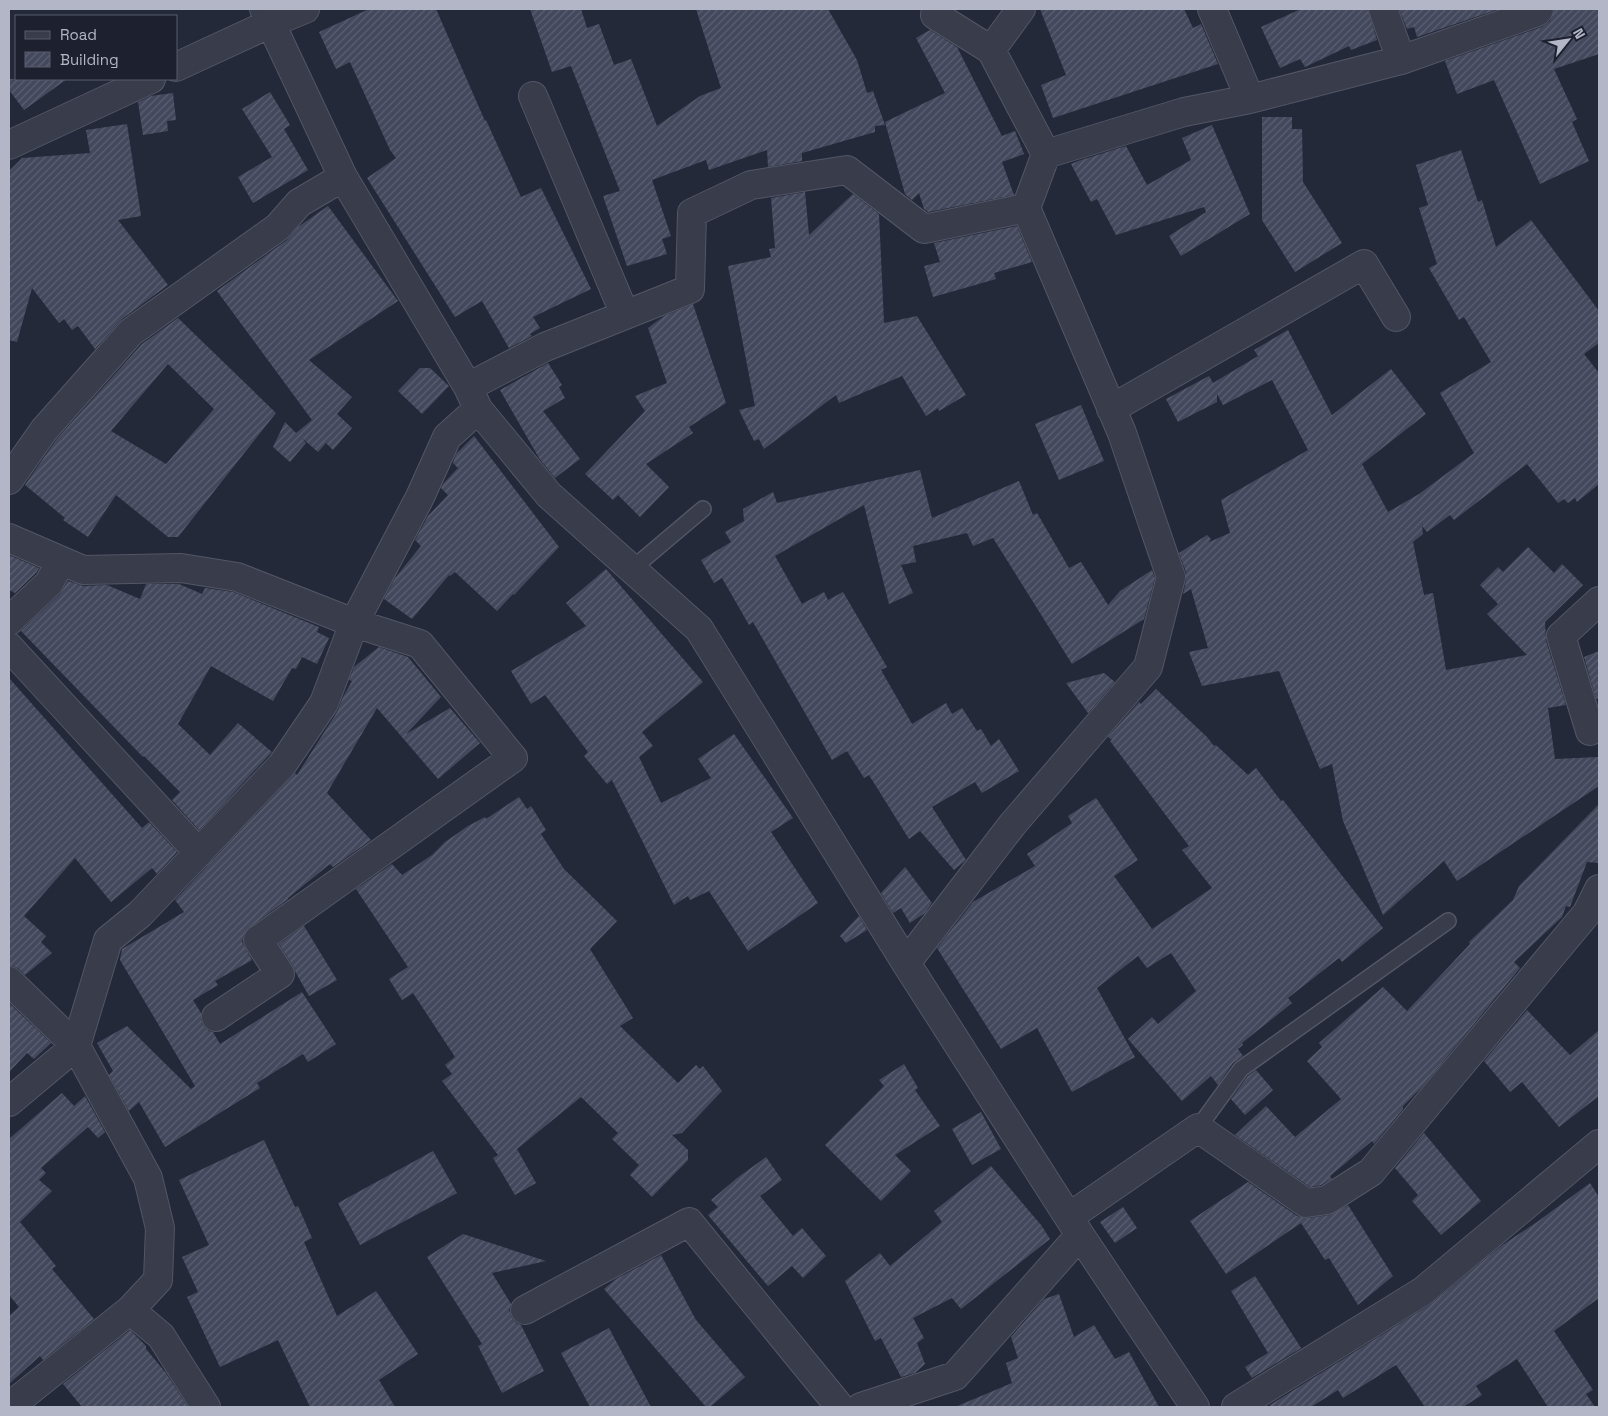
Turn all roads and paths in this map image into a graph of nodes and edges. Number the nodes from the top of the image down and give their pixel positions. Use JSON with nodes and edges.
{"nodes":[{"id":1,"x":305,"y":9,"type":"edge"},
{"id":2,"x":1021,"y":9,"type":"edge"},
{"id":3,"x":1212,"y":9,"type":"edge"},
{"id":4,"x":1383,"y":9,"type":"edge"},
{"id":5,"x":1537,"y":10,"type":"edge"},
{"id":6,"x":935,"y":15,"type":"dead end"},
{"id":7,"x":268,"y":16,"type":"edge"},
{"id":8,"x":991,"y":50,"type":"junction"},
{"id":9,"x":1402,"y":60,"type":"junction"},
{"id":10,"x":178,"y":66,"type":"edge"},
{"id":11,"x":149,"y":80,"type":"edge"},
{"id":12,"x":533,"y":96,"type":"dead end"},
{"id":13,"x":1250,"y":99,"type":"junction"},
{"id":14,"x":9,"y":145,"type":"edge"},
{"id":15,"x":1046,"y":154,"type":"junction"},
{"id":16,"x":343,"y":177,"type":"junction"},
{"id":17,"x":1026,"y":208,"type":"junction"},
{"id":18,"x":625,"y":315,"type":"junction"},
{"id":19,"x":1396,"y":317,"type":"dead end"},
{"id":20,"x":473,"y":398,"type":"junction"},
{"id":21,"x":1111,"y":409,"type":"junction"},
{"id":22,"x":9,"y":480,"type":"edge"},
{"id":23,"x":703,"y":509,"type":"dead end"},
{"id":24,"x":9,"y":538,"type":"edge"},
{"id":25,"x":61,"y":560,"type":"junction"},
{"id":26,"x":632,"y":569,"type":"junction"},
{"id":27,"x":1599,"y":600,"type":"edge"},
{"id":28,"x":9,"y":621,"type":"edge"},
{"id":29,"x":354,"y":622,"type":"junction"},
{"id":30,"x":9,"y":647,"type":"edge"},
{"id":31,"x":1590,"y":731,"type":"dead end"},
{"id":32,"x":198,"y":853,"type":"junction"},
{"id":33,"x":1599,"y":889,"type":"edge"},
{"id":34,"x":1448,"y":921,"type":"dead end"},
{"id":35,"x":906,"y":963,"type":"junction"},
{"id":36,"x":9,"y":981,"type":"edge"},
{"id":37,"x":216,"y":1017,"type":"dead end"},
{"id":38,"x":76,"y":1046,"type":"junction"},
{"id":39,"x":9,"y":1102,"type":"edge"},
{"id":40,"x":1198,"y":1128,"type":"junction"},
{"id":41,"x":1599,"y":1144,"type":"edge"},
{"id":42,"x":1075,"y":1226,"type":"junction"},
{"id":43,"x":130,"y":1310,"type":"junction"},
{"id":44,"x":525,"y":1310,"type":"dead end"},
{"id":45,"x":9,"y":1407,"type":"edge"},
{"id":46,"x":206,"y":1407,"type":"edge"},
{"id":47,"x":840,"y":1407,"type":"edge"},
{"id":48,"x":861,"y":1407,"type":"edge"},
{"id":49,"x":1195,"y":1407,"type":"edge"},
{"id":50,"x":1236,"y":1407,"type":"edge"}],
"edges":[{"from":1,"to":7,"type":"street"},
{"from":2,"to":8,"type":"street"},
{"from":3,"to":13,"type":"street"},
{"from":4,"to":9,"type":"street"},
{"from":5,"to":9,"type":"street"},
{"from":6,"to":8,"type":"street"},
{"from":7,"to":10,"type":"street"},
{"from":7,"to":16,"type":"street"},
{"from":8,"to":15,"type":"street"},
{"from":9,"to":13,"type":"street"},
{"from":11,"to":14,"type":"street"},
{"from":12,"to":18,"type":"street"},
{"from":13,"to":15,"type":"street"},
{"from":15,"to":17,"type":"street"},
{"from":16,"to":20,"type":"street"},
{"from":16,"to":22,"type":"street"},
{"from":17,"to":18,"type":"street"},
{"from":17,"to":21,"type":"street"},
{"from":18,"to":20,"type":"street"},
{"from":19,"to":21,"type":"street"},
{"from":20,"to":26,"type":"street"},
{"from":20,"to":29,"type":"street"},
{"from":21,"to":35,"type":"street"},
{"from":23,"to":26,"type":"lane"},
{"from":24,"to":25,"type":"street"},
{"from":25,"to":28,"type":"street"},
{"from":25,"to":29,"type":"street"},
{"from":26,"to":35,"type":"street"},
{"from":27,"to":31,"type":"street"},
{"from":29,"to":32,"type":"street"},
{"from":29,"to":37,"type":"street"},
{"from":30,"to":32,"type":"street"},
{"from":32,"to":38,"type":"street"},
{"from":33,"to":40,"type":"street"},
{"from":34,"to":40,"type":"lane"},
{"from":35,"to":42,"type":"street"},
{"from":36,"to":38,"type":"street"},
{"from":38,"to":39,"type":"street"},
{"from":38,"to":43,"type":"street"},
{"from":40,"to":42,"type":"street"},
{"from":41,"to":50,"type":"street"},
{"from":42,"to":48,"type":"street"},
{"from":42,"to":49,"type":"street"},
{"from":43,"to":45,"type":"street"},
{"from":43,"to":46,"type":"street"},
{"from":44,"to":47,"type":"street"}]}
